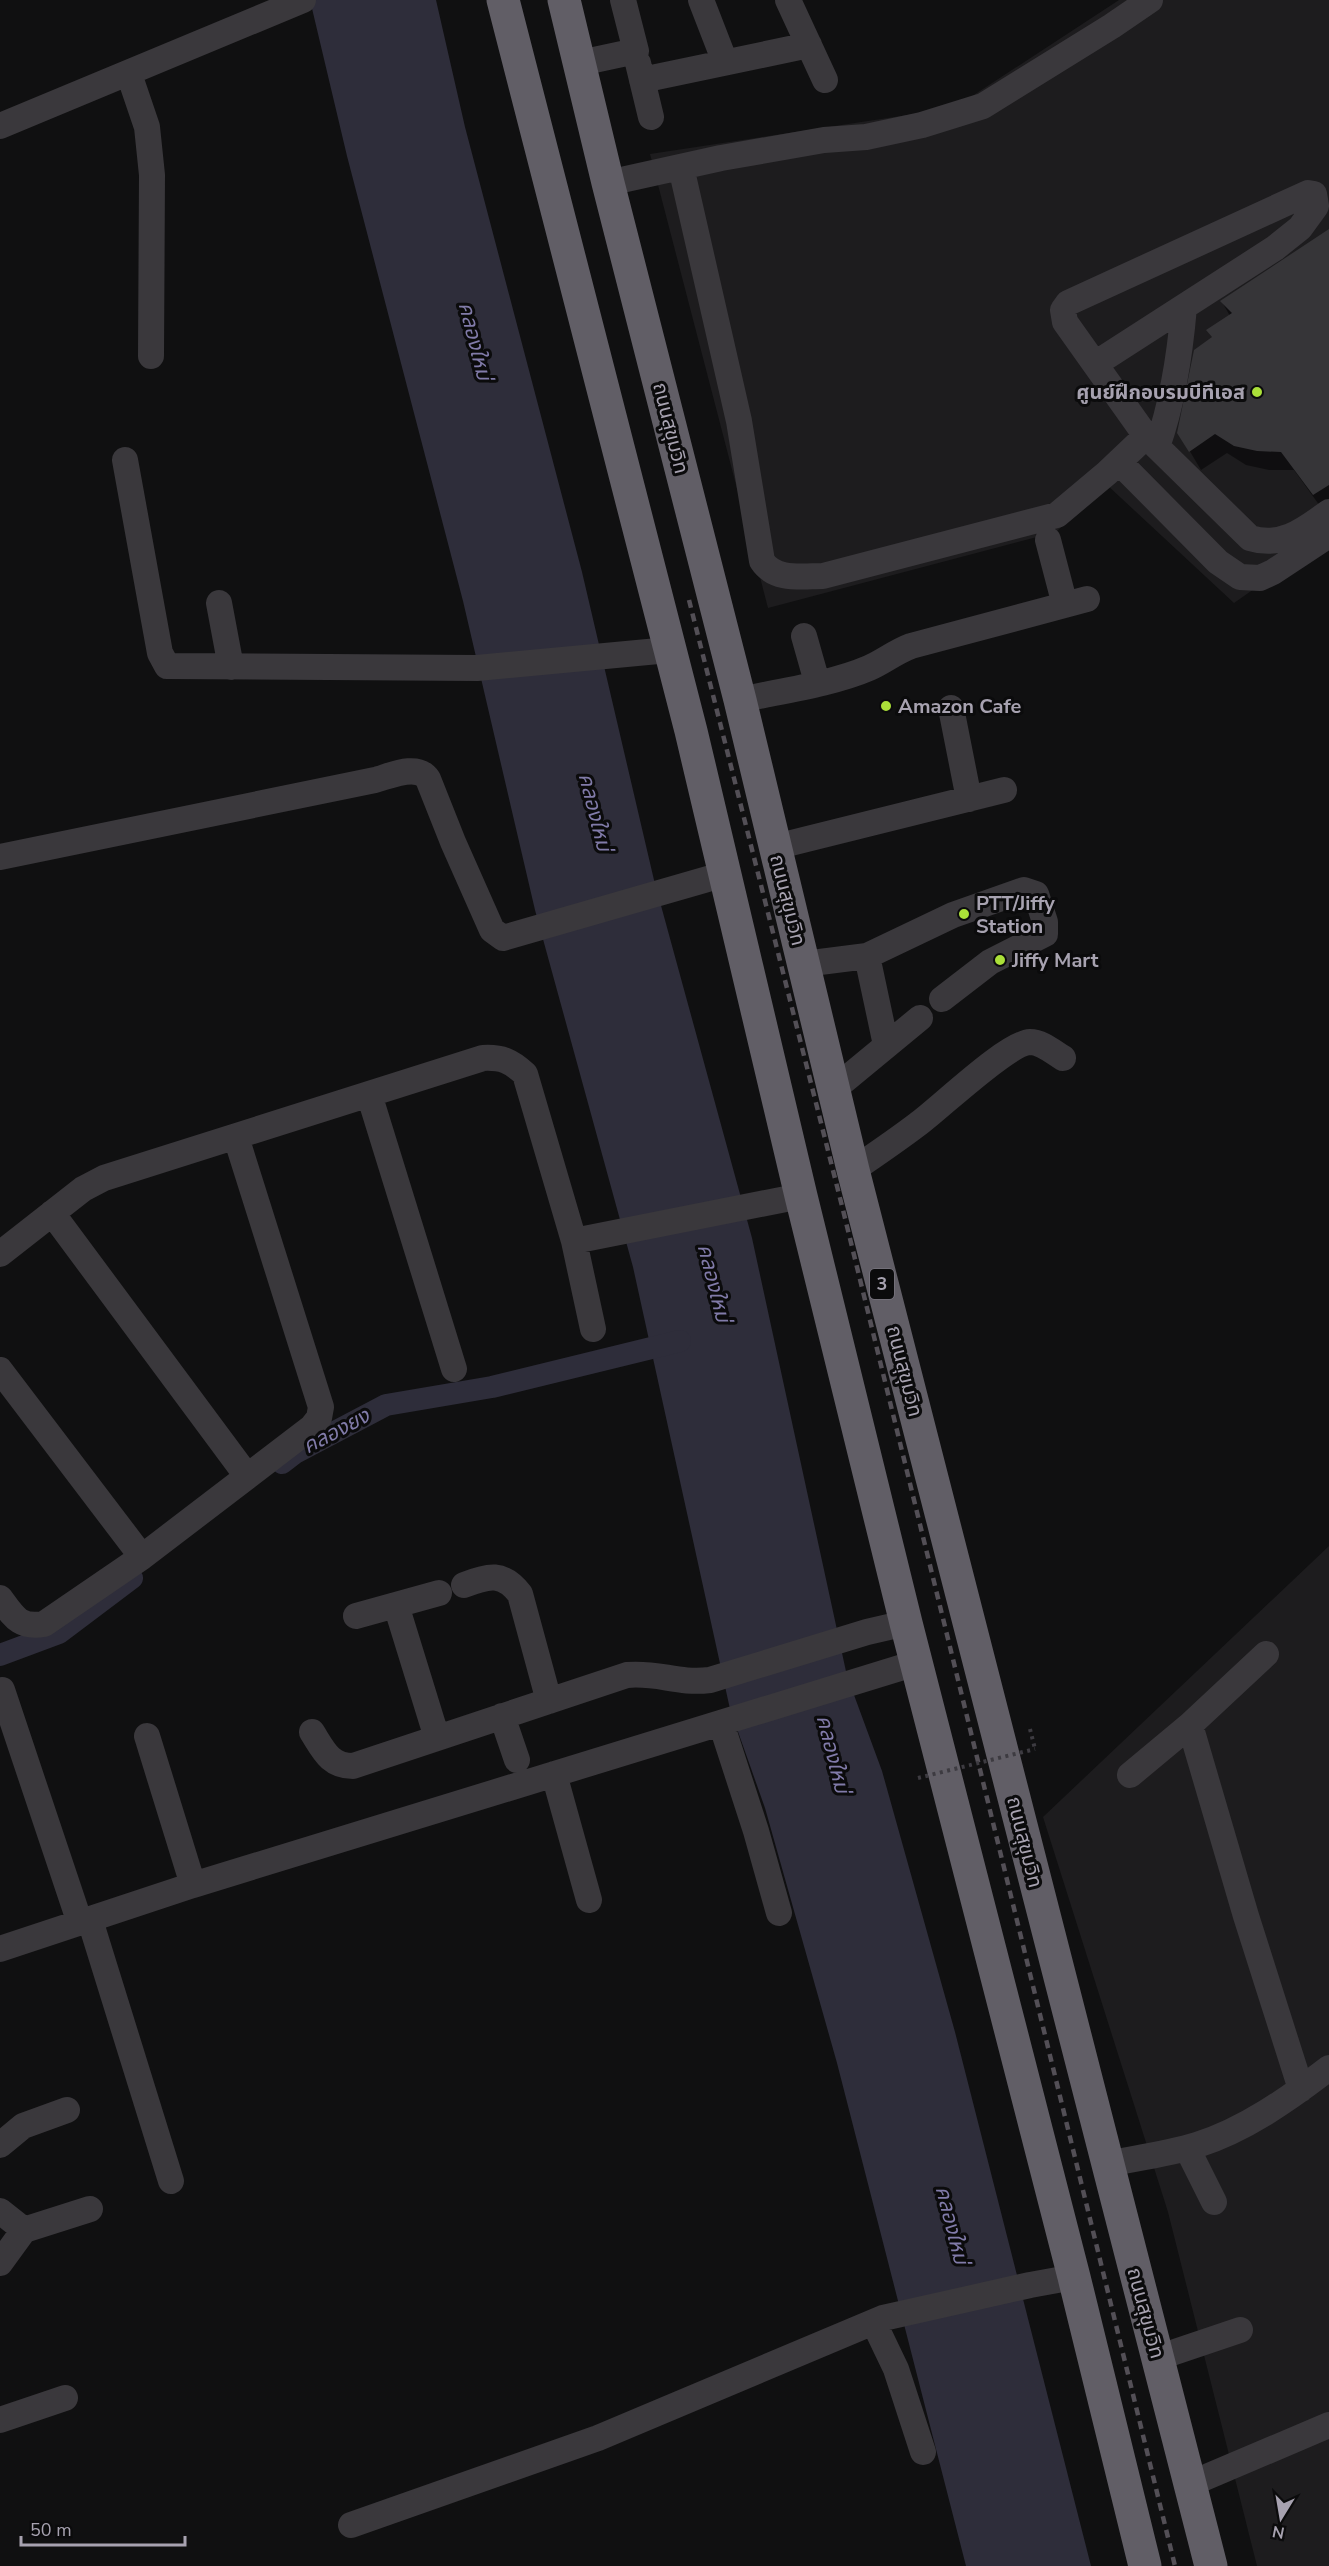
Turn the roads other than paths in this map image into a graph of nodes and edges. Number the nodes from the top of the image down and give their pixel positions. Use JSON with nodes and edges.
{"nodes":[{"id":1,"x":303,"y":0,"type":"edge"},
{"id":2,"x":503,"y":0,"type":"edge"},
{"id":3,"x":564,"y":0,"type":"edge"},
{"id":4,"x":623,"y":0,"type":"edge"},
{"id":5,"x":701,"y":0,"type":"edge"},
{"id":6,"x":788,"y":0,"type":"edge"},
{"id":7,"x":1150,"y":0,"type":"edge"},
{"id":8,"x":809,"y":45,"type":"junction"},
{"id":9,"x":636,"y":51,"type":"junction"},
{"id":10,"x":725,"y":62,"type":"junction"},
{"id":11,"x":580,"y":63,"type":"junction"},
{"id":12,"x":129,"y":74,"type":"junction"},
{"id":13,"x":642,"y":80,"type":"junction"},
{"id":14,"x":825,"y":80,"type":"dead end"},
{"id":15,"x":651,"y":117,"type":"dead end"},
{"id":16,"x":0,"y":126,"type":"edge"},
{"id":17,"x":681,"y":167,"type":"junction"},
{"id":18,"x":608,"y":183,"type":"junction"},
{"id":19,"x":1322,"y":203,"type":"edge"},
{"id":20,"x":1184,"y":307,"type":"junction"},
{"id":21,"x":151,"y":356,"type":"dead end"},
{"id":22,"x":1095,"y":364,"type":"junction"},
{"id":23,"x":1152,"y":441,"type":"junction"},
{"id":24,"x":124,"y":460,"type":"dead end"},
{"id":25,"x":1113,"y":468,"type":"junction"},
{"id":26,"x":1329,"y":512,"type":"edge"},
{"id":27,"x":1329,"y":535,"type":"edge"},
{"id":28,"x":1048,"y":540,"type":"dead end"},
{"id":29,"x":219,"y":603,"type":"dead end"},
{"id":30,"x":804,"y":636,"type":"dead end"},
{"id":31,"x":669,"y":650,"type":"junction"},
{"id":32,"x":231,"y":667,"type":"junction"},
{"id":33,"x":817,"y":682,"type":"junction"},
{"id":34,"x":740,"y":700,"type":"junction"},
{"id":35,"x":951,"y":708,"type":"dead end"},
{"id":36,"x":1004,"y":790,"type":"dead end"},
{"id":37,"x":969,"y":799,"type":"junction"},
{"id":38,"x":775,"y":847,"type":"junction"},
{"id":39,"x":0,"y":857,"type":"edge"},
{"id":40,"x":725,"y":874,"type":"junction"},
{"id":41,"x":867,"y":956,"type":"junction"},
{"id":42,"x":804,"y":964,"type":"junction"},
{"id":43,"x":942,"y":999,"type":"dead end"},
{"id":44,"x":920,"y":1018,"type":"dead end"},
{"id":45,"x":886,"y":1046,"type":"junction"},
{"id":46,"x":1063,"y":1058,"type":"dead end"},
{"id":47,"x":834,"y":1089,"type":"junction"},
{"id":48,"x":369,"y":1094,"type":"junction"},
{"id":49,"x":236,"y":1137,"type":"junction"},
{"id":50,"x":853,"y":1170,"type":"junction"},
{"id":51,"x":801,"y":1196,"type":"junction"},
{"id":52,"x":52,"y":1213,"type":"junction"},
{"id":53,"x":574,"y":1241,"type":"junction"},
{"id":54,"x":0,"y":1254,"type":"edge"},
{"id":55,"x":593,"y":1329,"type":"dead end"},
{"id":56,"x":454,"y":1369,"type":"dead end"},
{"id":57,"x":0,"y":1370,"type":"edge"},
{"id":58,"x":248,"y":1476,"type":"junction"},
{"id":59,"x":142,"y":1557,"type":"junction"},
{"id":60,"x":464,"y":1585,"type":"dead end"},
{"id":61,"x":439,"y":1593,"type":"dead end"},
{"id":62,"x":0,"y":1598,"type":"edge"},
{"id":63,"x":396,"y":1605,"type":"junction"},
{"id":64,"x":356,"y":1616,"type":"dead end"},
{"id":65,"x":906,"y":1623,"type":"junction"},
{"id":66,"x":1266,"y":1654,"type":"dead end"},
{"id":67,"x":916,"y":1662,"type":"junction"},
{"id":68,"x":2,"y":1690,"type":"dead end"},
{"id":69,"x":549,"y":1701,"type":"junction"},
{"id":70,"x":502,"y":1716,"type":"junction"},
{"id":71,"x":724,"y":1721,"type":"junction"},
{"id":72,"x":1190,"y":1725,"type":"junction"},
{"id":73,"x":312,"y":1732,"type":"dead end"},
{"id":74,"x":147,"y":1736,"type":"dead end"},
{"id":75,"x":437,"y":1738,"type":"junction"},
{"id":76,"x":518,"y":1760,"type":"dead end"},
{"id":77,"x":554,"y":1774,"type":"junction"},
{"id":78,"x":1130,"y":1775,"type":"dead end"},
{"id":79,"x":193,"y":1885,"type":"junction"},
{"id":80,"x":589,"y":1900,"type":"dead end"},
{"id":81,"x":779,"y":1913,"type":"dead end"},
{"id":82,"x":85,"y":1921,"type":"junction"},
{"id":83,"x":0,"y":1949,"type":"edge"},
{"id":84,"x":1328,"y":2073,"type":"edge"},
{"id":85,"x":1301,"y":2089,"type":"junction"},
{"id":86,"x":67,"y":2109,"type":"dead end"},
{"id":87,"x":0,"y":2145,"type":"edge"},
{"id":88,"x":1187,"y":2148,"type":"junction"},
{"id":89,"x":1107,"y":2164,"type":"junction"},
{"id":90,"x":171,"y":2181,"type":"dead end"},
{"id":91,"x":1214,"y":2202,"type":"dead end"},
{"id":92,"x":90,"y":2209,"type":"dead end"},
{"id":93,"x":0,"y":2211,"type":"edge"},
{"id":94,"x":24,"y":2230,"type":"junction"},
{"id":95,"x":0,"y":2263,"type":"edge"},
{"id":96,"x":1074,"y":2277,"type":"junction"},
{"id":97,"x":879,"y":2321,"type":"junction"},
{"id":98,"x":1240,"y":2330,"type":"dead end"},
{"id":99,"x":1157,"y":2358,"type":"junction"},
{"id":100,"x":65,"y":2398,"type":"dead end"},
{"id":101,"x":0,"y":2420,"type":"edge"},
{"id":102,"x":1329,"y":2425,"type":"edge"},
{"id":103,"x":923,"y":2452,"type":"dead end"},
{"id":104,"x":1190,"y":2484,"type":"junction"},
{"id":105,"x":351,"y":2525,"type":"dead end"},
{"id":106,"x":1145,"y":2566,"type":"edge"},
{"id":107,"x":1211,"y":2566,"type":"edge"}],
"edges":[{"from":1,"to":12,"type":"street"},
{"from":2,"to":31,"type":"highway"},
{"from":3,"to":11,"type":"highway","name":"ถนนสุขุมวิท","number":"3"},
{"from":4,"to":9,"type":"street"},
{"from":5,"to":10,"type":"street"},
{"from":6,"to":8,"type":"street"},
{"from":7,"to":17,"type":"street"},
{"from":8,"to":10,"type":"street"},
{"from":8,"to":14,"type":"street"},
{"from":9,"to":11,"type":"street"},
{"from":9,"to":13,"type":"street"},
{"from":10,"to":13,"type":"street"},
{"from":11,"to":18,"type":"highway","name":"ถนนสุขุมวิท","number":"3"},
{"from":12,"to":16,"type":"street"},
{"from":12,"to":21,"type":"street"},
{"from":13,"to":15,"type":"street"},
{"from":17,"to":18,"type":"street"},
{"from":17,"to":25,"type":"street"},
{"from":18,"to":34,"type":"highway","name":"ถนนสุขุมวิท","number":"3"},
{"from":19,"to":20,"type":"street"},
{"from":19,"to":22,"type":"street"},
{"from":20,"to":22,"type":"street"},
{"from":20,"to":23,"type":"street"},
{"from":22,"to":23,"type":"street"},
{"from":23,"to":25,"type":"street"},
{"from":23,"to":26,"type":"street"},
{"from":24,"to":32,"type":"street"},
{"from":25,"to":27,"type":"street"},
{"from":28,"to":33,"type":"street"},
{"from":29,"to":32,"type":"street"},
{"from":30,"to":33,"type":"street"},
{"from":31,"to":32,"type":"street"},
{"from":31,"to":40,"type":"highway"},
{"from":33,"to":34,"type":"street"},
{"from":34,"to":38,"type":"highway","name":"ถนนสุขุมวิท","number":"3"},
{"from":35,"to":37,"type":"street"},
{"from":36,"to":37,"type":"street"},
{"from":37,"to":38,"type":"street"},
{"from":38,"to":42,"type":"highway","name":"ถนนสุขุมวิท","number":"3"},
{"from":39,"to":40,"type":"street"},
{"from":40,"to":51,"type":"highway"},
{"from":41,"to":42,"type":"street"},
{"from":41,"to":43,"type":"street"},
{"from":41,"to":45,"type":"street"},
{"from":42,"to":47,"type":"highway","name":"ถนนสุขุมวิท","number":"3"},
{"from":44,"to":45,"type":"street"},
{"from":45,"to":47,"type":"street"},
{"from":46,"to":50,"type":"street"},
{"from":47,"to":50,"type":"highway","name":"ถนนสุขุมวิท","number":"3"},
{"from":48,"to":49,"type":"street"},
{"from":48,"to":53,"type":"street"},
{"from":48,"to":56,"type":"street"},
{"from":49,"to":52,"type":"street"},
{"from":49,"to":58,"type":"street"},
{"from":50,"to":89,"type":"highway","name":"ถนนสุขุมวิท","number":"3"},
{"from":51,"to":53,"type":"street"},
{"from":51,"to":65,"type":"highway"},
{"from":52,"to":54,"type":"street"},
{"from":52,"to":58,"type":"street"},
{"from":53,"to":55,"type":"street"},
{"from":57,"to":59,"type":"street"},
{"from":58,"to":59,"type":"street"},
{"from":59,"to":62,"type":"street"},
{"from":60,"to":69,"type":"street"},
{"from":61,"to":63,"type":"street"},
{"from":63,"to":64,"type":"street"},
{"from":63,"to":75,"type":"street"},
{"from":65,"to":67,"type":"highway"},
{"from":65,"to":69,"type":"street"},
{"from":66,"to":72,"type":"street"},
{"from":67,"to":71,"type":"street"},
{"from":67,"to":96,"type":"highway"},
{"from":68,"to":82,"type":"street"},
{"from":69,"to":70,"type":"street"},
{"from":70,"to":75,"type":"street"},
{"from":70,"to":76,"type":"street"},
{"from":71,"to":77,"type":"street"},
{"from":71,"to":81,"type":"street"},
{"from":72,"to":78,"type":"street"},
{"from":72,"to":85,"type":"street"},
{"from":73,"to":75,"type":"street"},
{"from":74,"to":79,"type":"street"},
{"from":77,"to":79,"type":"street"},
{"from":77,"to":80,"type":"street"},
{"from":79,"to":82,"type":"street"},
{"from":82,"to":83,"type":"street"},
{"from":82,"to":90,"type":"street"},
{"from":84,"to":85,"type":"street"},
{"from":85,"to":88,"type":"street"},
{"from":86,"to":87,"type":"street"},
{"from":88,"to":89,"type":"street"},
{"from":88,"to":91,"type":"street"},
{"from":89,"to":99,"type":"highway","name":"ถนนสุขุมวิท","number":"3"},
{"from":92,"to":94,"type":"street"},
{"from":93,"to":94,"type":"street"},
{"from":94,"to":95,"type":"street"},
{"from":96,"to":97,"type":"street"},
{"from":96,"to":106,"type":"highway"},
{"from":97,"to":103,"type":"street"},
{"from":97,"to":105,"type":"street"},
{"from":98,"to":99,"type":"street"},
{"from":99,"to":104,"type":"highway","name":"ถนนสุขุมวิท","number":"3"},
{"from":100,"to":101,"type":"street"},
{"from":102,"to":104,"type":"street"},
{"from":104,"to":107,"type":"highway","name":"ถนนสุขุมวิท","number":"3"}]}
